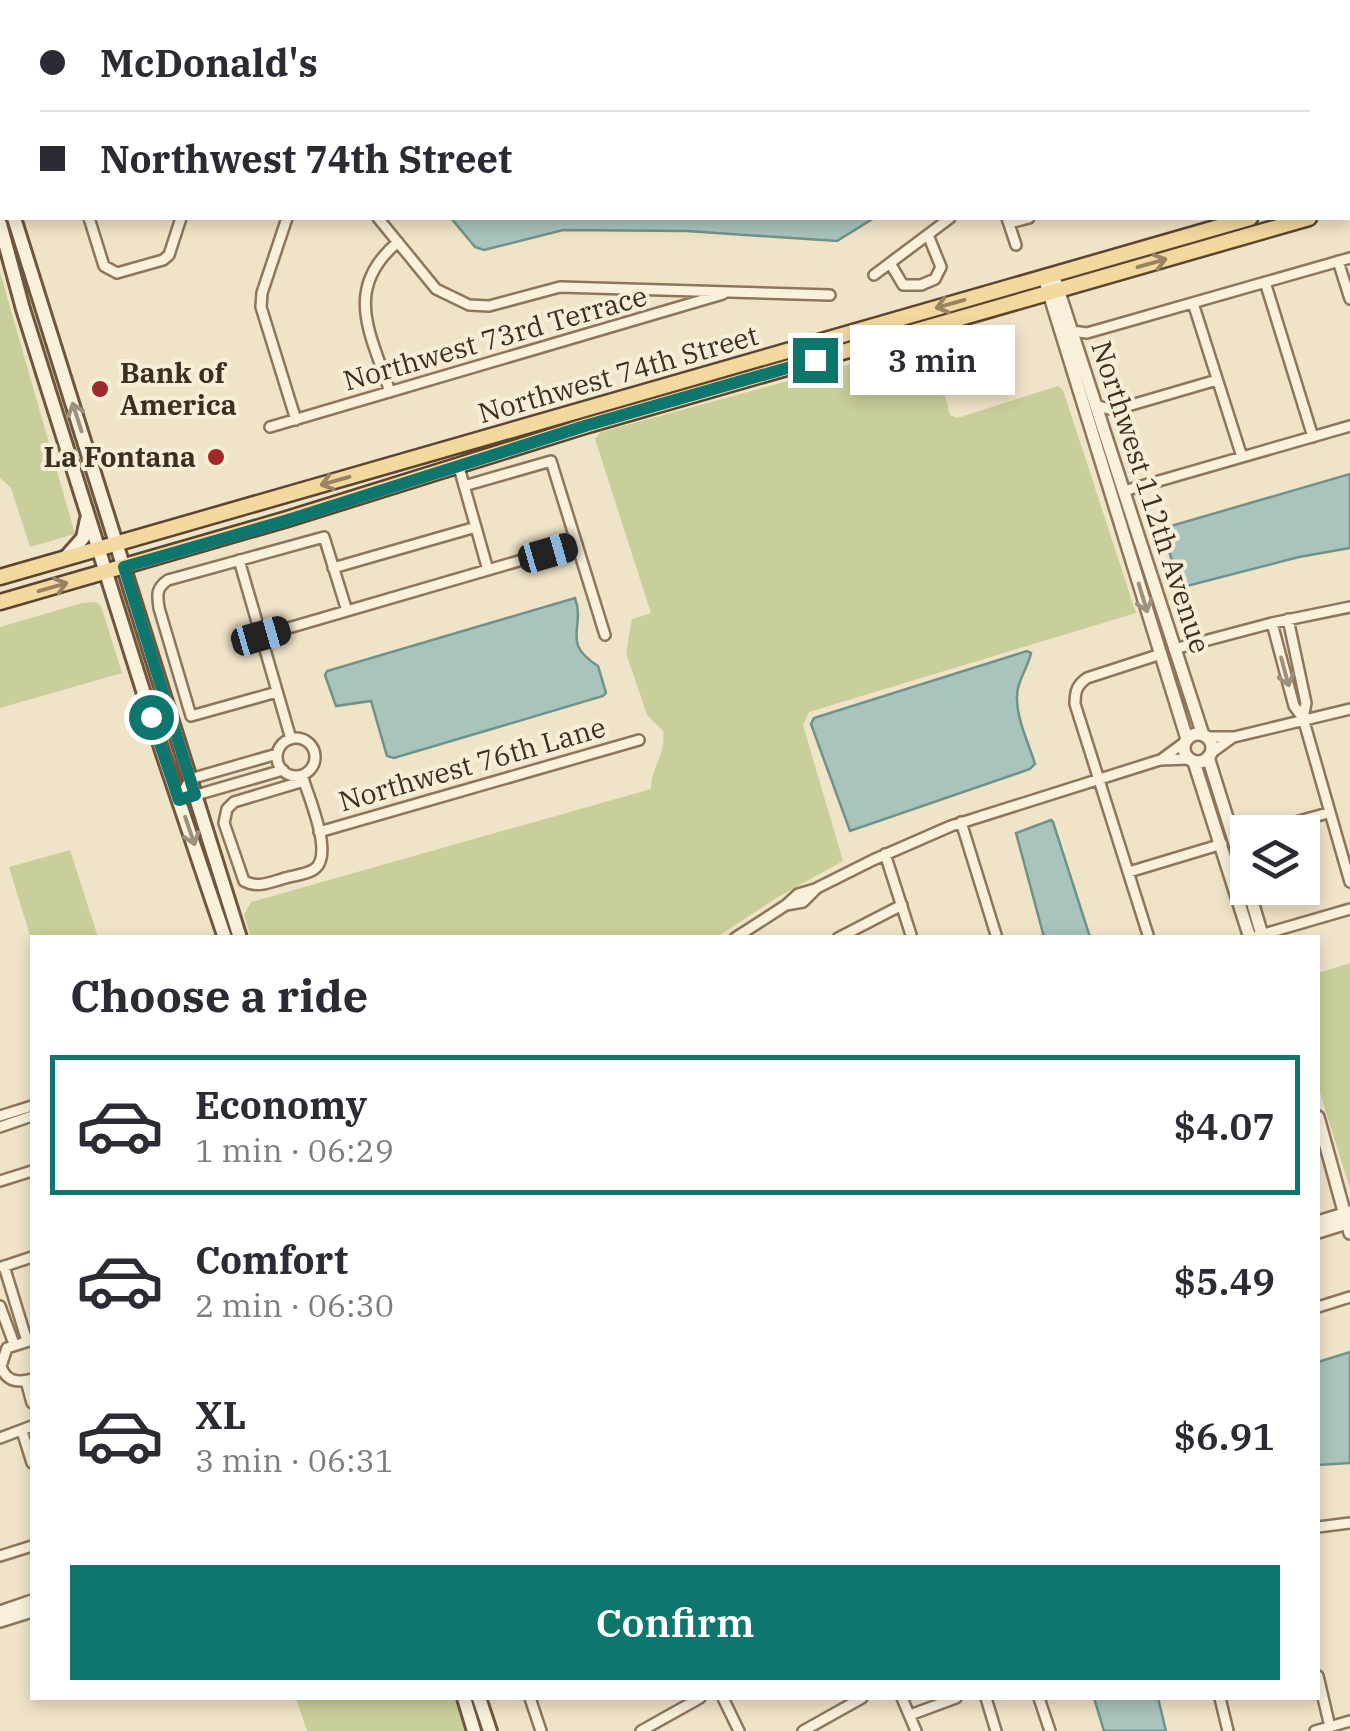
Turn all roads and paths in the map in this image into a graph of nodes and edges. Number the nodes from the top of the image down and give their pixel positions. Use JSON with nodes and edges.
{"nodes":[{"id":1,"x":15,"y":220,"type":"edge"},
{"id":2,"x":90,"y":220,"type":"edge"},
{"id":3,"x":180,"y":220,"type":"edge"},
{"id":4,"x":286,"y":220,"type":"edge"},
{"id":5,"x":380,"y":220,"type":"edge"},
{"id":6,"x":947,"y":220,"type":"edge"},
{"id":7,"x":1008,"y":220,"type":"edge"},
{"id":8,"x":1243,"y":220,"type":"edge"},
{"id":9,"x":1302,"y":220,"type":"edge"},
{"id":10,"x":0,"y":224,"type":"edge"},
{"id":11,"x":928,"y":235,"type":"junction"},
{"id":12,"x":398,"y":242,"type":"junction"},
{"id":13,"x":1016,"y":245,"type":"dead end"},
{"id":14,"x":1350,"y":258,"type":"edge"},
{"id":15,"x":1338,"y":261,"type":"junction"},
{"id":16,"x":890,"y":263,"type":"junction"},
{"id":17,"x":874,"y":274,"type":"dead end"},
{"id":18,"x":1049,"y":275,"type":"junction"},
{"id":19,"x":1265,"y":282,"type":"junction"},
{"id":20,"x":732,"y":291,"type":"junction"},
{"id":21,"x":1053,"y":292,"type":"junction"},
{"id":22,"x":830,"y":295,"type":"dead end"},
{"id":23,"x":1350,"y":299,"type":"edge"},
{"id":24,"x":1192,"y":303,"type":"junction"},
{"id":25,"x":1072,"y":331,"type":"junction"},
{"id":26,"x":1217,"y":380,"type":"junction"},
{"id":27,"x":390,"y":392,"type":"junction"},
{"id":28,"x":1097,"y":406,"type":"junction"},
{"id":29,"x":296,"y":420,"type":"junction"},
{"id":30,"x":1350,"y":426,"type":"edge"},
{"id":31,"x":270,"y":428,"type":"dead end"},
{"id":32,"x":1314,"y":436,"type":"junction"},
{"id":33,"x":1242,"y":457,"type":"junction"},
{"id":34,"x":418,"y":458,"type":"junction"},
{"id":35,"x":458,"y":464,"type":"junction"},
{"id":36,"x":464,"y":486,"type":"junction"},
{"id":37,"x":1124,"y":491,"type":"junction"},
{"id":38,"x":369,"y":493,"type":"junction"},
{"id":39,"x":1114,"y":504,"type":"junction"},
{"id":40,"x":88,"y":511,"type":"junction"},
{"id":41,"x":476,"y":528,"type":"junction"},
{"id":42,"x":116,"y":544,"type":"junction"},
{"id":43,"x":577,"y":544,"type":"junction"},
{"id":44,"x":100,"y":548,"type":"junction"},
{"id":45,"x":63,"y":559,"type":"junction"},
{"id":46,"x":239,"y":560,"type":"junction"},
{"id":47,"x":124,"y":567,"type":"junction"},
{"id":48,"x":334,"y":568,"type":"junction"},
{"id":49,"x":488,"y":570,"type":"junction"},
{"id":50,"x":107,"y":572,"type":"junction"},
{"id":51,"x":0,"y":577,"type":"edge"},
{"id":52,"x":0,"y":602,"type":"edge"},
{"id":53,"x":1350,"y":607,"type":"edge"},
{"id":54,"x":347,"y":611,"type":"junction"},
{"id":55,"x":1288,"y":619,"type":"junction"},
{"id":56,"x":1272,"y":623,"type":"junction"},
{"id":57,"x":605,"y":635,"type":"dead end"},
{"id":58,"x":261,"y":636,"type":"junction"},
{"id":59,"x":1168,"y":652,"type":"junction"},
{"id":60,"x":278,"y":692,"type":"junction"},
{"id":61,"x":1350,"y":708,"type":"edge"},
{"id":62,"x":1303,"y":718,"type":"junction"},
{"id":63,"x":1204,"y":736,"type":"junction"},
{"id":64,"x":1234,"y":737,"type":"junction"},
{"id":65,"x":291,"y":739,"type":"junction"},
{"id":66,"x":639,"y":740,"type":"dead end"},
{"id":67,"x":1186,"y":741,"type":"junction"},
{"id":68,"x":278,"y":754,"type":"junction"},
{"id":69,"x":1210,"y":755,"type":"junction"},
{"id":70,"x":1160,"y":760,"type":"junction"},
{"id":71,"x":1192,"y":760,"type":"junction"},
{"id":72,"x":252,"y":762,"type":"junction"},
{"id":73,"x":283,"y":770,"type":"junction"},
{"id":74,"x":257,"y":777,"type":"junction"},
{"id":75,"x":303,"y":778,"type":"junction"},
{"id":76,"x":1098,"y":778,"type":"junction"},
{"id":77,"x":190,"y":779,"type":"junction"},
{"id":78,"x":195,"y":795,"type":"junction"},
{"id":79,"x":179,"y":800,"type":"junction"},
{"id":80,"x":1328,"y":812,"type":"junction"},
{"id":81,"x":1318,"y":815,"type":"edge"},
{"id":82,"x":962,"y":822,"type":"junction"},
{"id":83,"x":319,"y":832,"type":"junction"},
{"id":84,"x":1228,"y":842,"type":"junction"},
{"id":85,"x":1230,"y":846,"type":"edge"},
{"id":86,"x":886,"y":854,"type":"junction"},
{"id":87,"x":1129,"y":872,"type":"junction"},
{"id":88,"x":1350,"y":882,"type":"edge"},
{"id":89,"x":1251,"y":905,"type":"edge"},
{"id":90,"x":902,"y":906,"type":"junction"},
{"id":91,"x":1350,"y":909,"type":"edge"},
{"id":92,"x":224,"y":935,"type":"edge"},
{"id":93,"x":239,"y":935,"type":"edge"},
{"id":94,"x":739,"y":935,"type":"edge"},
{"id":95,"x":850,"y":935,"type":"edge"},
{"id":96,"x":911,"y":935,"type":"edge"},
{"id":97,"x":995,"y":935,"type":"edge"},
{"id":98,"x":1149,"y":935,"type":"edge"},
{"id":99,"x":1256,"y":935,"type":"edge"},
{"id":100,"x":1257,"y":935,"type":"edge"},
{"id":101,"x":1264,"y":935,"type":"edge"},
{"id":102,"x":30,"y":1107,"type":"edge"},
{"id":103,"x":0,"y":1116,"type":"edge"},
{"id":104,"x":30,"y":1117,"type":"edge"},
{"id":105,"x":1320,"y":1125,"type":"edge"},
{"id":106,"x":0,"y":1127,"type":"edge"},
{"id":107,"x":1320,"y":1146,"type":"edge"},
{"id":108,"x":30,"y":1172,"type":"edge"},
{"id":109,"x":1332,"y":1172,"type":"junction"},
{"id":110,"x":0,"y":1181,"type":"edge"},
{"id":111,"x":1348,"y":1221,"type":"edge"},
{"id":112,"x":1320,"y":1222,"type":"edge"},
{"id":113,"x":1320,"y":1231,"type":"edge"},
{"id":114,"x":30,"y":1258,"type":"edge"},
{"id":115,"x":2,"y":1267,"type":"edge"},
{"id":116,"x":1350,"y":1297,"type":"edge"},
{"id":117,"x":0,"y":1306,"type":"edge"},
{"id":118,"x":1320,"y":1306,"type":"edge"},
{"id":119,"x":30,"y":1340,"type":"edge"},
{"id":120,"x":14,"y":1344,"type":"junction"},
{"id":121,"x":1,"y":1360,"type":"edge"},
{"id":122,"x":3,"y":1376,"type":"edge"},
{"id":123,"x":29,"y":1380,"type":"edge"},
{"id":124,"x":30,"y":1427,"type":"edge"},
{"id":125,"x":22,"y":1431,"type":"junction"},
{"id":126,"x":0,"y":1438,"type":"edge"},
{"id":127,"x":30,"y":1455,"type":"edge"},
{"id":128,"x":1350,"y":1523,"type":"edge"},
{"id":129,"x":1320,"y":1527,"type":"edge"},
{"id":130,"x":30,"y":1547,"type":"edge"},
{"id":131,"x":0,"y":1556,"type":"edge"},
{"id":132,"x":30,"y":1602,"type":"edge"},
{"id":133,"x":0,"y":1612,"type":"edge"},
{"id":134,"x":30,"y":1612,"type":"edge"},
{"id":135,"x":0,"y":1621,"type":"edge"},
{"id":136,"x":1320,"y":1684,"type":"edge"},
{"id":137,"x":465,"y":1700,"type":"edge"},
{"id":138,"x":480,"y":1700,"type":"edge"},
{"id":139,"x":533,"y":1700,"type":"edge"},
{"id":140,"x":696,"y":1700,"type":"edge"},
{"id":141,"x":725,"y":1700,"type":"edge"},
{"id":142,"x":855,"y":1700,"type":"edge"},
{"id":143,"x":903,"y":1700,"type":"edge"},
{"id":144,"x":951,"y":1700,"type":"edge"},
{"id":145,"x":987,"y":1700,"type":"edge"},
{"id":146,"x":1040,"y":1700,"type":"edge"},
{"id":147,"x":1220,"y":1700,"type":"edge"},
{"id":148,"x":910,"y":1715,"type":"junction"},
{"id":149,"x":820,"y":1720,"type":"junction"},
{"id":150,"x":1350,"y":1721,"type":"edge"},
{"id":151,"x":1330,"y":1727,"type":"junction"},
{"id":152,"x":474,"y":1731,"type":"edge"},
{"id":153,"x":490,"y":1731,"type":"edge"},
{"id":154,"x":541,"y":1731,"type":"edge"},
{"id":155,"x":641,"y":1731,"type":"edge"},
{"id":156,"x":739,"y":1731,"type":"edge"},
{"id":157,"x":803,"y":1731,"type":"edge"},
{"id":158,"x":826,"y":1731,"type":"edge"},
{"id":159,"x":916,"y":1731,"type":"edge"},
{"id":160,"x":996,"y":1731,"type":"edge"},
{"id":161,"x":1050,"y":1731,"type":"edge"},
{"id":162,"x":1228,"y":1731,"type":"edge"},
{"id":163,"x":1316,"y":1731,"type":"edge"}],
"edges":[{"from":42,"to":1,"type":"main road","one_way":true},
{"from":2,"to":3,"type":"street"},
{"from":4,"to":29,"type":"street"},
{"from":5,"to":12,"type":"street"},
{"from":6,"to":11,"type":"street"},
{"from":7,"to":13,"type":"street"},
{"from":8,"to":18,"type":"main road","name":"Northwest 74th Street"},
{"from":21,"to":9,"type":"main road","name":"Northwest 74th Street","one_way":true},
{"from":10,"to":40,"type":"main road"},
{"from":11,"to":16,"type":"street"},
{"from":11,"to":16,"type":"street"},
{"from":12,"to":20,"type":"street"},
{"from":12,"to":27,"type":"street"},
{"from":14,"to":15,"type":"street"},
{"from":15,"to":19,"type":"street"},
{"from":15,"to":23,"type":"street"},
{"from":16,"to":17,"type":"street"},
{"from":18,"to":21,"type":"street","name":"Northwest 112th Avenue"},
{"from":18,"to":34,"type":"main road","name":"Northwest 74th Street","one_way":true},
{"from":19,"to":24,"type":"street"},
{"from":19,"to":32,"type":"street"},
{"from":20,"to":22,"type":"street"},
{"from":20,"to":27,"type":"street","name":"Northwest 73rd Terrace"},
{"from":21,"to":25,"type":"street","name":"Northwest 112th Avenue"},
{"from":21,"to":35,"type":"main road","name":"Northwest 74th Street"},
{"from":21,"to":39,"type":"street","name":"Northwest 112th Avenue"},
{"from":24,"to":25,"type":"street"},
{"from":24,"to":26,"type":"street"},
{"from":25,"to":28,"type":"street","name":"Northwest 112th Avenue"},
{"from":26,"to":28,"type":"street"},
{"from":26,"to":33,"type":"street"},
{"from":27,"to":29,"type":"street","name":"Northwest 73rd Terrace"},
{"from":28,"to":37,"type":"street","name":"Northwest 112th Avenue"},
{"from":29,"to":31,"type":"street","name":"Northwest 73rd Terrace"},
{"from":30,"to":32,"type":"street"},
{"from":32,"to":33,"type":"street"},
{"from":33,"to":37,"type":"street"},
{"from":34,"to":38,"type":"main road"},
{"from":34,"to":42,"type":"main road","name":"Northwest 74th Street","one_way":true},
{"from":35,"to":36,"type":"street"},
{"from":35,"to":38,"type":"main road","name":"Northwest 74th Street"},
{"from":36,"to":41,"type":"street"},
{"from":36,"to":43,"type":"street"},
{"from":37,"to":39,"type":"street"},
{"from":37,"to":59,"type":"street","name":"Northwest 112th Avenue"},
{"from":38,"to":47,"type":"main road","name":"Northwest 74th Street"},
{"from":39,"to":59,"type":"street","name":"Northwest 112th Avenue","one_way":true},
{"from":40,"to":44,"type":"main road"},
{"from":40,"to":45,"type":"main road"},
{"from":41,"to":48,"type":"street"},
{"from":41,"to":49,"type":"street"},
{"from":42,"to":44,"type":"main road","name":"Northwest 74th Street"},
{"from":42,"to":47,"type":"main road"},
{"from":43,"to":49,"type":"street"},
{"from":43,"to":57,"type":"street"},
{"from":44,"to":45,"type":"main road","name":"Northwest 74th Street"},
{"from":44,"to":50,"type":"main road"},
{"from":45,"to":51,"type":"main road","name":"Northwest 74th Street"},
{"from":46,"to":48,"type":"street"},
{"from":46,"to":58,"type":"street"},
{"from":46,"to":60,"type":"street"},
{"from":47,"to":50,"type":"main road","name":"Northwest 74th Street"},
{"from":47,"to":77,"type":"main road"},
{"from":48,"to":54,"type":"street"},
{"from":49,"to":54,"type":"street"},
{"from":52,"to":50,"type":"main road","name":"Northwest 74th Street","one_way":true},
{"from":50,"to":79,"type":"main road"},
{"from":53,"to":55,"type":"street"},
{"from":54,"to":58,"type":"street"},
{"from":55,"to":56,"type":"street"},
{"from":55,"to":62,"type":"street"},
{"from":56,"to":59,"type":"street"},
{"from":56,"to":62,"type":"street","one_way":true},
{"from":58,"to":60,"type":"street"},
{"from":59,"to":63,"type":"street","name":"Northwest 112th Avenue"},
{"from":59,"to":67,"type":"street","name":"Northwest 112th Avenue"},
{"from":59,"to":76,"type":"street"},
{"from":60,"to":65,"type":"street"},
{"from":61,"to":62,"type":"street"},
{"from":62,"to":64,"type":"street"},
{"from":62,"to":80,"type":"street"},
{"from":63,"to":64,"type":"street"},
{"from":63,"to":67,"type":"street"},
{"from":63,"to":69,"type":"street"},
{"from":64,"to":69,"type":"street"},
{"from":65,"to":68,"type":"street"},
{"from":65,"to":75,"type":"street"},
{"from":66,"to":83,"type":"street","name":"Northwest 76th Lane"},
{"from":67,"to":70,"type":"street"},
{"from":67,"to":71,"type":"street"},
{"from":68,"to":72,"type":"street"},
{"from":68,"to":73,"type":"street"},
{"from":69,"to":71,"type":"street"},
{"from":69,"to":84,"type":"street"},
{"from":70,"to":71,"type":"street"},
{"from":70,"to":76,"type":"street"},
{"from":71,"to":84,"type":"street"},
{"from":72,"to":74,"type":"street"},
{"from":72,"to":77,"type":"street"},
{"from":73,"to":74,"type":"street"},
{"from":73,"to":75,"type":"street"},
{"from":74,"to":78,"type":"street"},
{"from":75,"to":83,"type":"street"},
{"from":75,"to":83,"type":"street"},
{"from":76,"to":82,"type":"street"},
{"from":76,"to":87,"type":"street"},
{"from":77,"to":78,"type":"main road"},
{"from":77,"to":79,"type":"street"},
{"from":78,"to":79,"type":"street"},
{"from":78,"to":93,"type":"main road"},
{"from":79,"to":92,"type":"main road","one_way":true},
{"from":80,"to":81,"type":"street"},
{"from":80,"to":88,"type":"street"},
{"from":82,"to":86,"type":"street"},
{"from":82,"to":97,"type":"street"},
{"from":84,"to":85,"type":"street"},
{"from":84,"to":87,"type":"street"},
{"from":84,"to":99,"type":"street"},
{"from":86,"to":90,"type":"street"},
{"from":86,"to":94,"type":"street"},
{"from":87,"to":98,"type":"street"},
{"from":89,"to":100,"type":"street"},
{"from":90,"to":95,"type":"street"},
{"from":90,"to":96,"type":"street"},
{"from":91,"to":101,"type":"street"},
{"from":102,"to":103,"type":"street"},
{"from":104,"to":106,"type":"street"},
{"from":105,"to":109,"type":"street"},
{"from":107,"to":109,"type":"street"},
{"from":108,"to":110,"type":"street"},
{"from":109,"to":111,"type":"street"},
{"from":111,"to":112,"type":"street"},
{"from":111,"to":113,"type":"street"},
{"from":114,"to":115,"type":"street"},
{"from":115,"to":119,"type":"street"},
{"from":116,"to":118,"type":"street"},
{"from":117,"to":120,"type":"street"},
{"from":119,"to":120,"type":"street"},
{"from":120,"to":121,"type":"street"},
{"from":121,"to":122,"type":"street"},
{"from":122,"to":123,"type":"street"},
{"from":124,"to":125,"type":"street"},
{"from":125,"to":126,"type":"street"},
{"from":125,"to":127,"type":"street"},
{"from":128,"to":129,"type":"street"},
{"from":130,"to":131,"type":"street"},
{"from":132,"to":133,"type":"street"},
{"from":134,"to":135,"type":"street"},
{"from":136,"to":151,"type":"street"},
{"from":137,"to":152,"type":"main road"},
{"from":138,"to":153,"type":"main road"},
{"from":139,"to":154,"type":"street"},
{"from":140,"to":155,"type":"street"},
{"from":141,"to":156,"type":"street"},
{"from":142,"to":149,"type":"street"},
{"from":143,"to":148,"type":"street"},
{"from":144,"to":148,"type":"street"},
{"from":145,"to":160,"type":"street"},
{"from":146,"to":161,"type":"street"},
{"from":147,"to":162,"type":"street"},
{"from":148,"to":159,"type":"street"},
{"from":149,"to":157,"type":"street"},
{"from":149,"to":158,"type":"street"},
{"from":150,"to":151,"type":"street"},
{"from":151,"to":163,"type":"street"}]}
